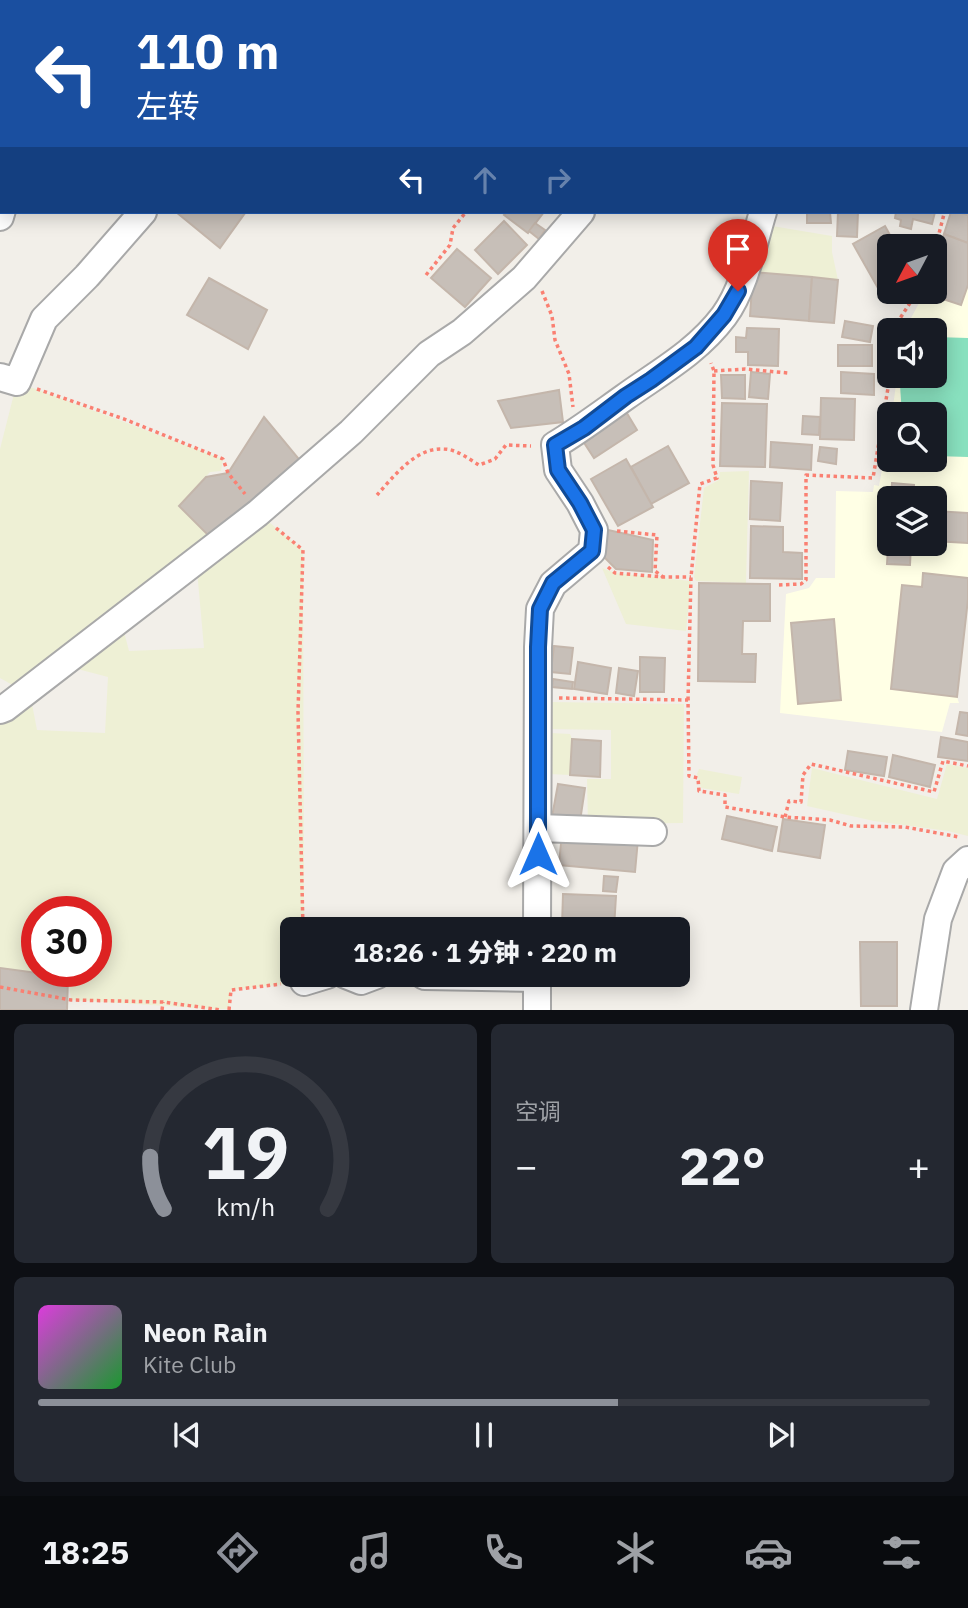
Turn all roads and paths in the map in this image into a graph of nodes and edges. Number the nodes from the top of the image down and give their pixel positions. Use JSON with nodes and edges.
{"nodes":[{"id":1,"x":141,"y":214,"type":"edge"},
{"id":2,"x":464,"y":214,"type":"edge"},
{"id":3,"x":579,"y":214,"type":"edge"},
{"id":4,"x":762,"y":214,"type":"edge"},
{"id":5,"x":944,"y":214,"type":"edge"},
{"id":6,"x":939,"y":234,"type":"edge"},
{"id":7,"x":426,"y":275,"type":"dead end"},
{"id":8,"x":524,"y":278,"type":"junction"},
{"id":9,"x":696,"y":347,"type":"junction"},
{"id":10,"x":714,"y":371,"type":"junction"},
{"id":11,"x":788,"y":373,"type":"dead end"},
{"id":12,"x":8,"y":380,"type":"edge"},
{"id":13,"x":888,"y":388,"type":"edge"},
{"id":14,"x":584,"y":428,"type":"junction"},
{"id":15,"x":555,"y":445,"type":"junction"},
{"id":16,"x":377,"y":495,"type":"dead end"},
{"id":17,"x":258,"y":513,"type":"junction"},
{"id":18,"x":593,"y":541,"type":"junction"},
{"id":19,"x":663,"y":577,"type":"junction"},
{"id":20,"x":691,"y":577,"type":"junction"},
{"id":21,"x":779,"y":585,"type":"dead end"},
{"id":22,"x":538,"y":698,"type":"junction"},
{"id":23,"x":688,"y":700,"type":"junction"},
{"id":24,"x":0,"y":710,"type":"edge"},
{"id":25,"x":968,"y":766,"type":"edge"},
{"id":26,"x":785,"y":817,"type":"junction"},
{"id":27,"x":538,"y":828,"type":"junction"},
{"id":28,"x":653,"y":832,"type":"dead end"},
{"id":29,"x":968,"y":839,"type":"edge"},
{"id":30,"x":968,"y":860,"type":"edge"},
{"id":31,"x":303,"y":917,"type":"edge"},
{"id":32,"x":537,"y":917,"type":"edge"},
{"id":33,"x":280,"y":983,"type":"edge"},
{"id":34,"x":0,"y":987,"type":"edge"},
{"id":35,"x":537,"y":987,"type":"edge"},
{"id":36,"x":163,"y":1002,"type":"junction"},
{"id":37,"x":162,"y":1010,"type":"edge"},
{"id":38,"x":221,"y":1010,"type":"edge"},
{"id":39,"x":229,"y":1010,"type":"edge"},
{"id":40,"x":537,"y":1010,"type":"edge"},
{"id":41,"x":924,"y":1010,"type":"edge"}],
"edges":[{"from":1,"to":12,"type":"street"},
{"from":2,"to":7,"type":"path"},
{"from":3,"to":8,"type":"street"},
{"from":4,"to":9,"type":"street"},
{"from":5,"to":6,"type":"path"},
{"from":8,"to":14,"type":"path"},
{"from":8,"to":17,"type":"street"},
{"from":9,"to":10,"type":"path"},
{"from":9,"to":14,"type":"street"},
{"from":10,"to":11,"type":"path"},
{"from":10,"to":20,"type":"path"},
{"from":12,"to":17,"type":"path"},
{"from":13,"to":21,"type":"path"},
{"from":14,"to":15,"type":"street"},
{"from":15,"to":16,"type":"path"},
{"from":15,"to":18,"type":"street"},
{"from":17,"to":24,"type":"street"},
{"from":17,"to":31,"type":"path"},
{"from":18,"to":19,"type":"path"},
{"from":18,"to":19,"type":"path"},
{"from":18,"to":22,"type":"street"},
{"from":19,"to":20,"type":"path"},
{"from":20,"to":23,"type":"path"},
{"from":22,"to":23,"type":"path"},
{"from":22,"to":27,"type":"street"},
{"from":23,"to":26,"type":"path"},
{"from":25,"to":26,"type":"path"},
{"from":26,"to":29,"type":"path"},
{"from":27,"to":28,"type":"street"},
{"from":27,"to":32,"type":"street"},
{"from":30,"to":41,"type":"street"},
{"from":33,"to":39,"type":"path"},
{"from":34,"to":36,"type":"path"},
{"from":35,"to":40,"type":"street"},
{"from":36,"to":37,"type":"path"},
{"from":36,"to":38,"type":"path"}]}
